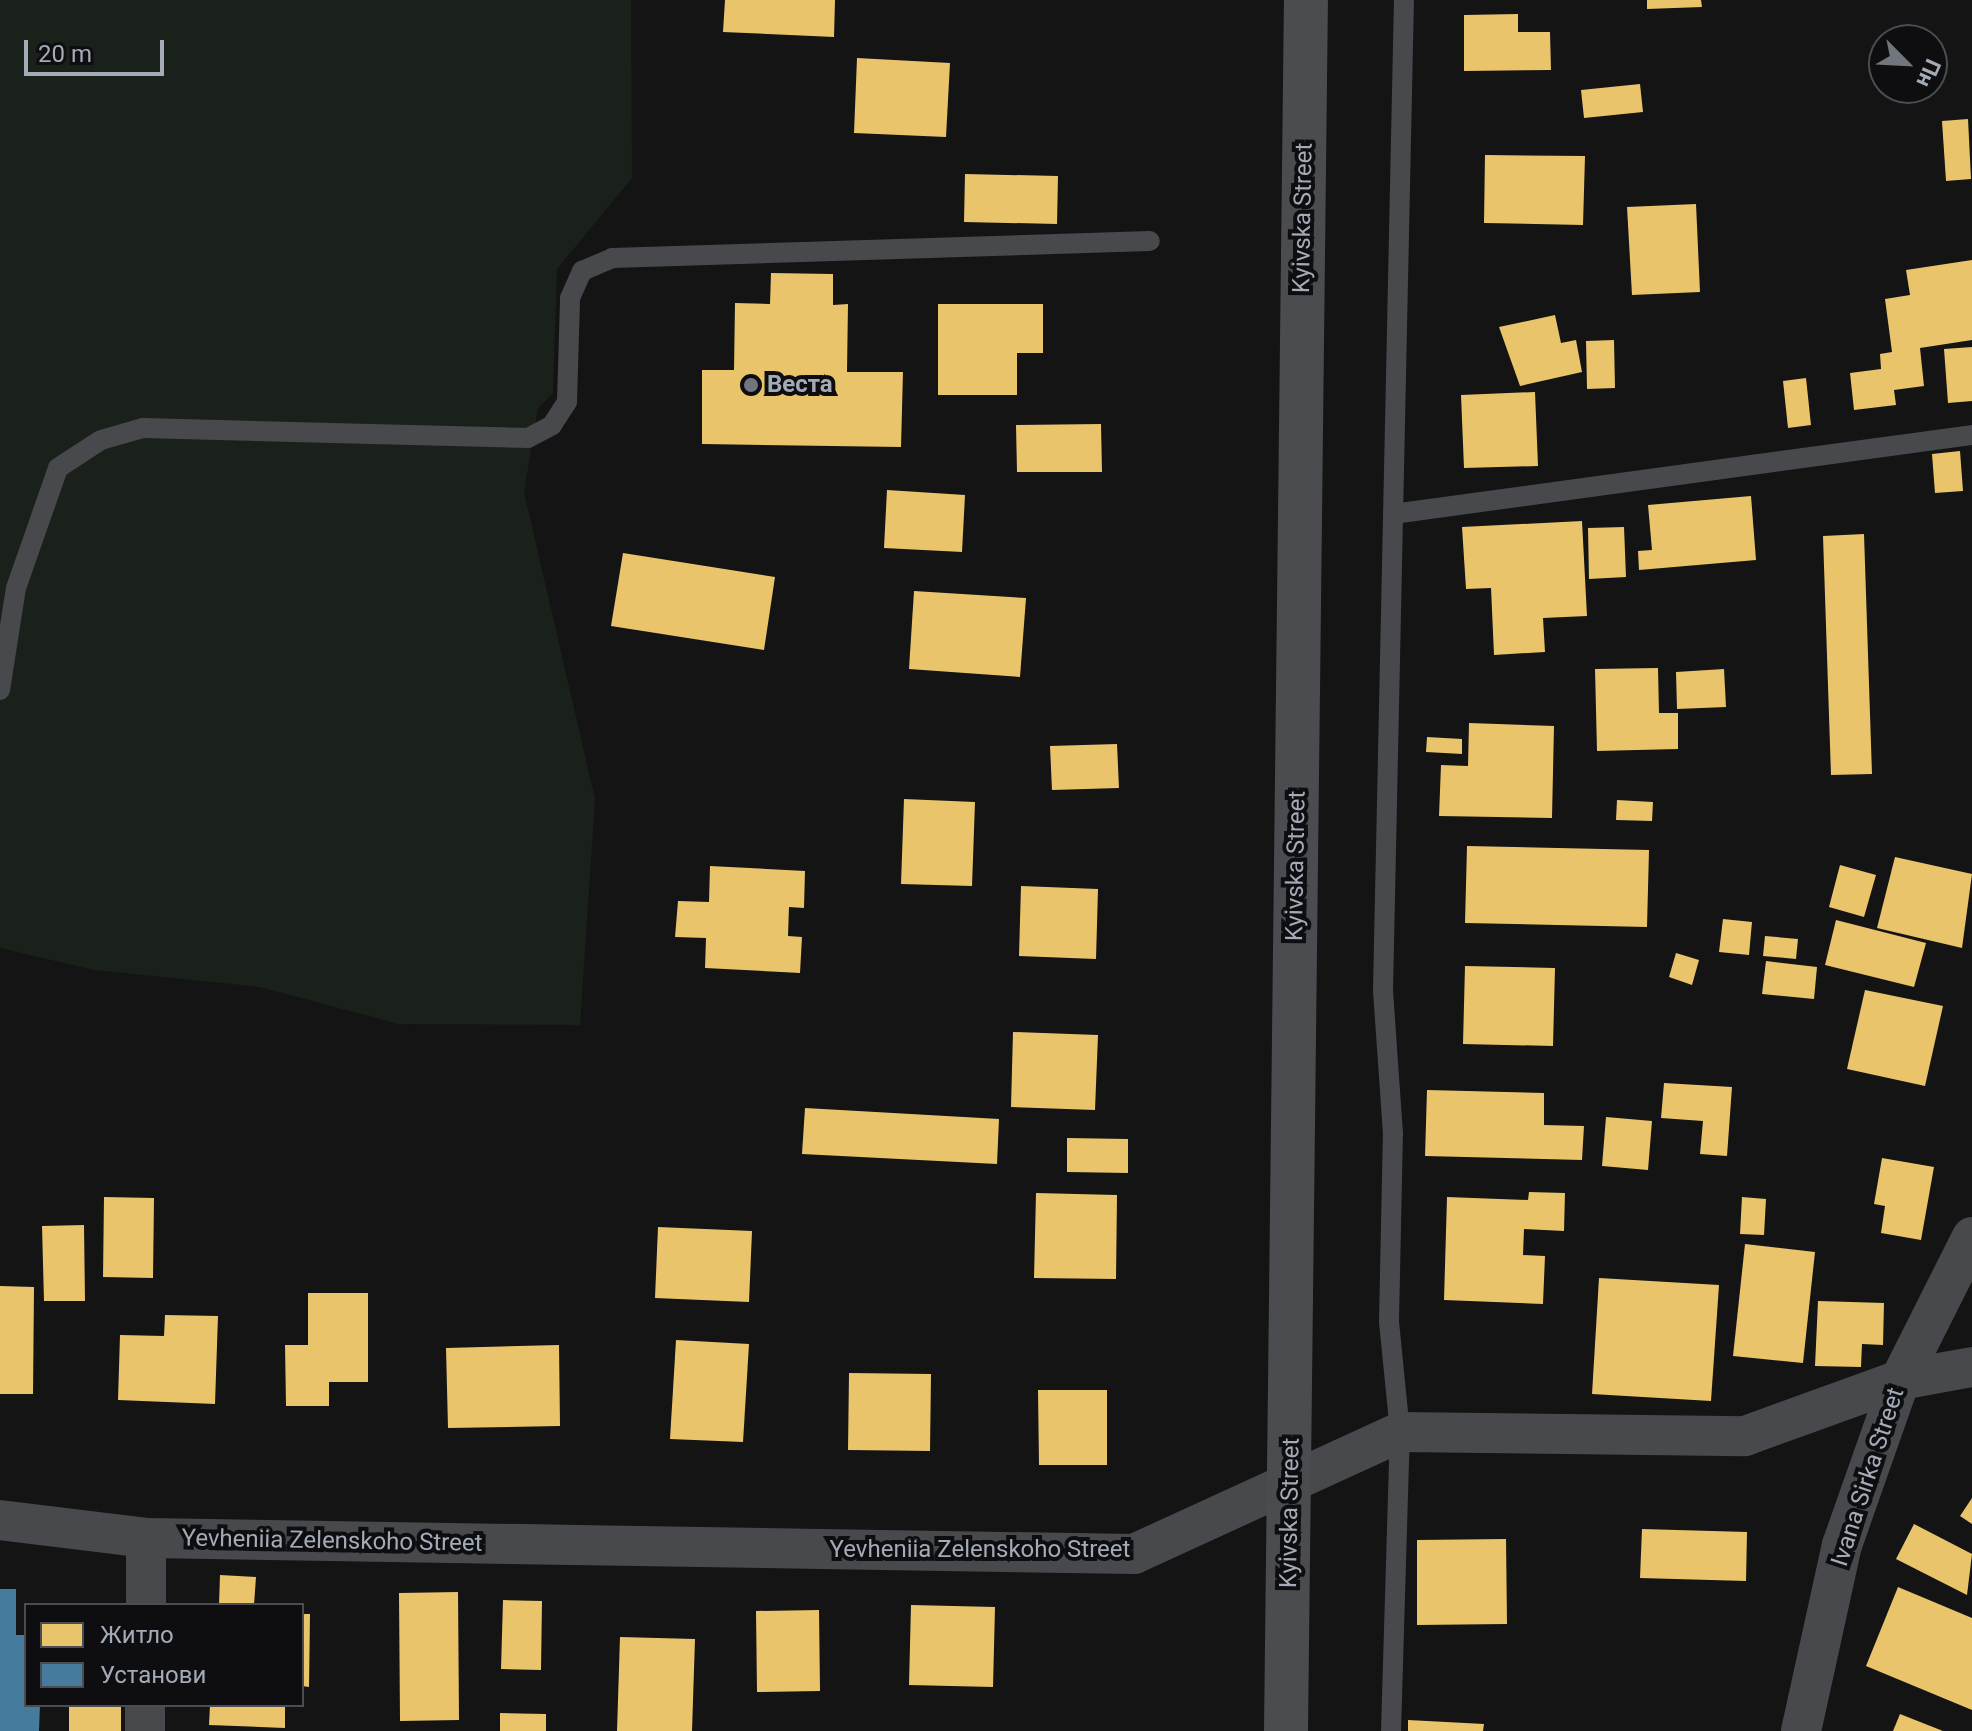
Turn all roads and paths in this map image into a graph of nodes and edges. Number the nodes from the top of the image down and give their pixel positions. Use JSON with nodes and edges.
{"nodes":[{"id":1,"x":1306,"y":0,"type":"edge"},
{"id":2,"x":1404,"y":0,"type":"edge"},
{"id":3,"x":1150,"y":241,"type":"dead end"},
{"id":4,"x":1972,"y":435,"type":"edge"},
{"id":5,"x":1393,"y":514,"type":"junction"},
{"id":6,"x":0,"y":690,"type":"edge"},
{"id":7,"x":1972,"y":1237,"type":"edge"},
{"id":8,"x":1972,"y":1367,"type":"edge"},
{"id":9,"x":1900,"y":1380,"type":"junction"},
{"id":10,"x":1400,"y":1432,"type":"junction"},
{"id":11,"x":1291,"y":1480,"type":"junction"},
{"id":12,"x":0,"y":1520,"type":"edge"},
{"id":13,"x":146,"y":1538,"type":"junction"},
{"id":14,"x":146,"y":1603,"type":"edge"},
{"id":15,"x":145,"y":1707,"type":"edge"},
{"id":16,"x":145,"y":1731,"type":"edge"},
{"id":17,"x":1286,"y":1731,"type":"edge"},
{"id":18,"x":1391,"y":1731,"type":"edge"},
{"id":19,"x":1801,"y":1731,"type":"edge"}],
"edges":[{"from":1,"to":11,"type":"main road","name":"Kyivska Street"},
{"from":2,"to":5,"type":"lane"},
{"from":3,"to":6,"type":"lane"},
{"from":4,"to":5,"type":"lane"},
{"from":5,"to":10,"type":"lane"},
{"from":7,"to":9,"type":"street","name":"Ivana Sirka Street"},
{"from":8,"to":9,"type":"street","name":"Yevheniia Zelenskoho Street"},
{"from":9,"to":10,"type":"street","name":"Yevheniia Zelenskoho Street"},
{"from":9,"to":19,"type":"street","name":"Ivana Sirka Street"},
{"from":10,"to":11,"type":"street","name":"Yevheniia Zelenskoho Street"},
{"from":10,"to":18,"type":"lane"},
{"from":11,"to":13,"type":"street","name":"Yevheniia Zelenskoho Street"},
{"from":11,"to":17,"type":"main road","name":"Kyivska Street"},
{"from":12,"to":13,"type":"street","name":"Yevheniia Zelenskoho Street"},
{"from":13,"to":14,"type":"street"},
{"from":15,"to":16,"type":"street"}]}
